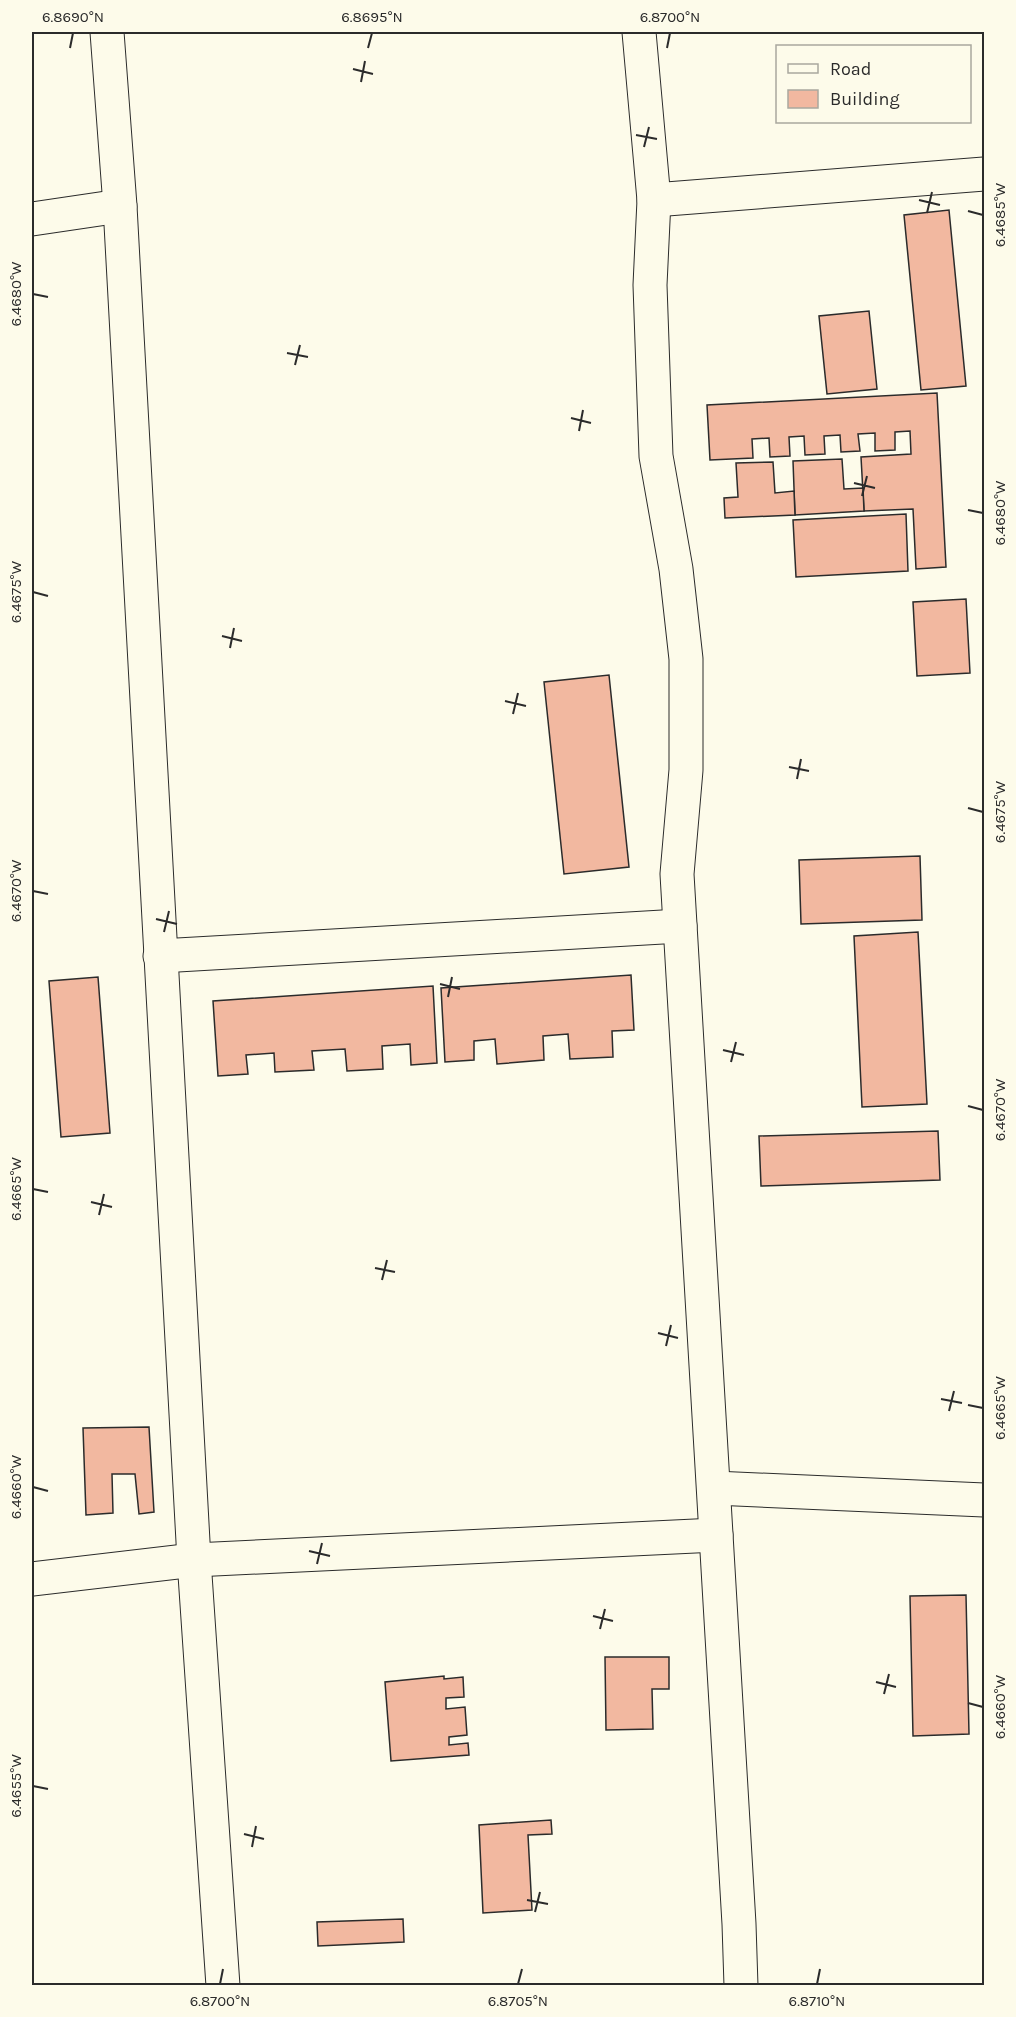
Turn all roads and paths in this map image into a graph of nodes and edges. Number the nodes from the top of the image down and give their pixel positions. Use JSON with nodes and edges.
{"nodes":[{"id":1,"x":107,"y":32,"type":"edge"},
{"id":2,"x":639,"y":32,"type":"edge"},
{"id":3,"x":984,"y":174,"type":"edge"},
{"id":4,"x":654,"y":200,"type":"junction"},
{"id":5,"x":120,"y":207,"type":"junction"},
{"id":6,"x":32,"y":219,"type":"edge"},
{"id":7,"x":680,"y":926,"type":"junction"},
{"id":8,"x":160,"y":956,"type":"junction"},
{"id":9,"x":714,"y":1488,"type":"junction"},
{"id":10,"x":984,"y":1500,"type":"edge"},
{"id":11,"x":716,"y":1535,"type":"junction"},
{"id":12,"x":194,"y":1560,"type":"junction"},
{"id":13,"x":32,"y":1579,"type":"edge"},
{"id":14,"x":223,"y":1986,"type":"edge"},
{"id":15,"x":741,"y":1986,"type":"edge"}],
"edges":[{"from":1,"to":5,"type":"street"},
{"from":2,"to":4,"type":"street"},
{"from":3,"to":4,"type":"street"},
{"from":4,"to":7,"type":"street"},
{"from":5,"to":6,"type":"street"},
{"from":5,"to":8,"type":"street"},
{"from":7,"to":8,"type":"street"},
{"from":7,"to":9,"type":"street"},
{"from":8,"to":12,"type":"street"},
{"from":9,"to":10,"type":"street"},
{"from":9,"to":11,"type":"street"},
{"from":11,"to":12,"type":"street"},
{"from":11,"to":15,"type":"street"},
{"from":12,"to":13,"type":"street"},
{"from":12,"to":14,"type":"street"}]}
